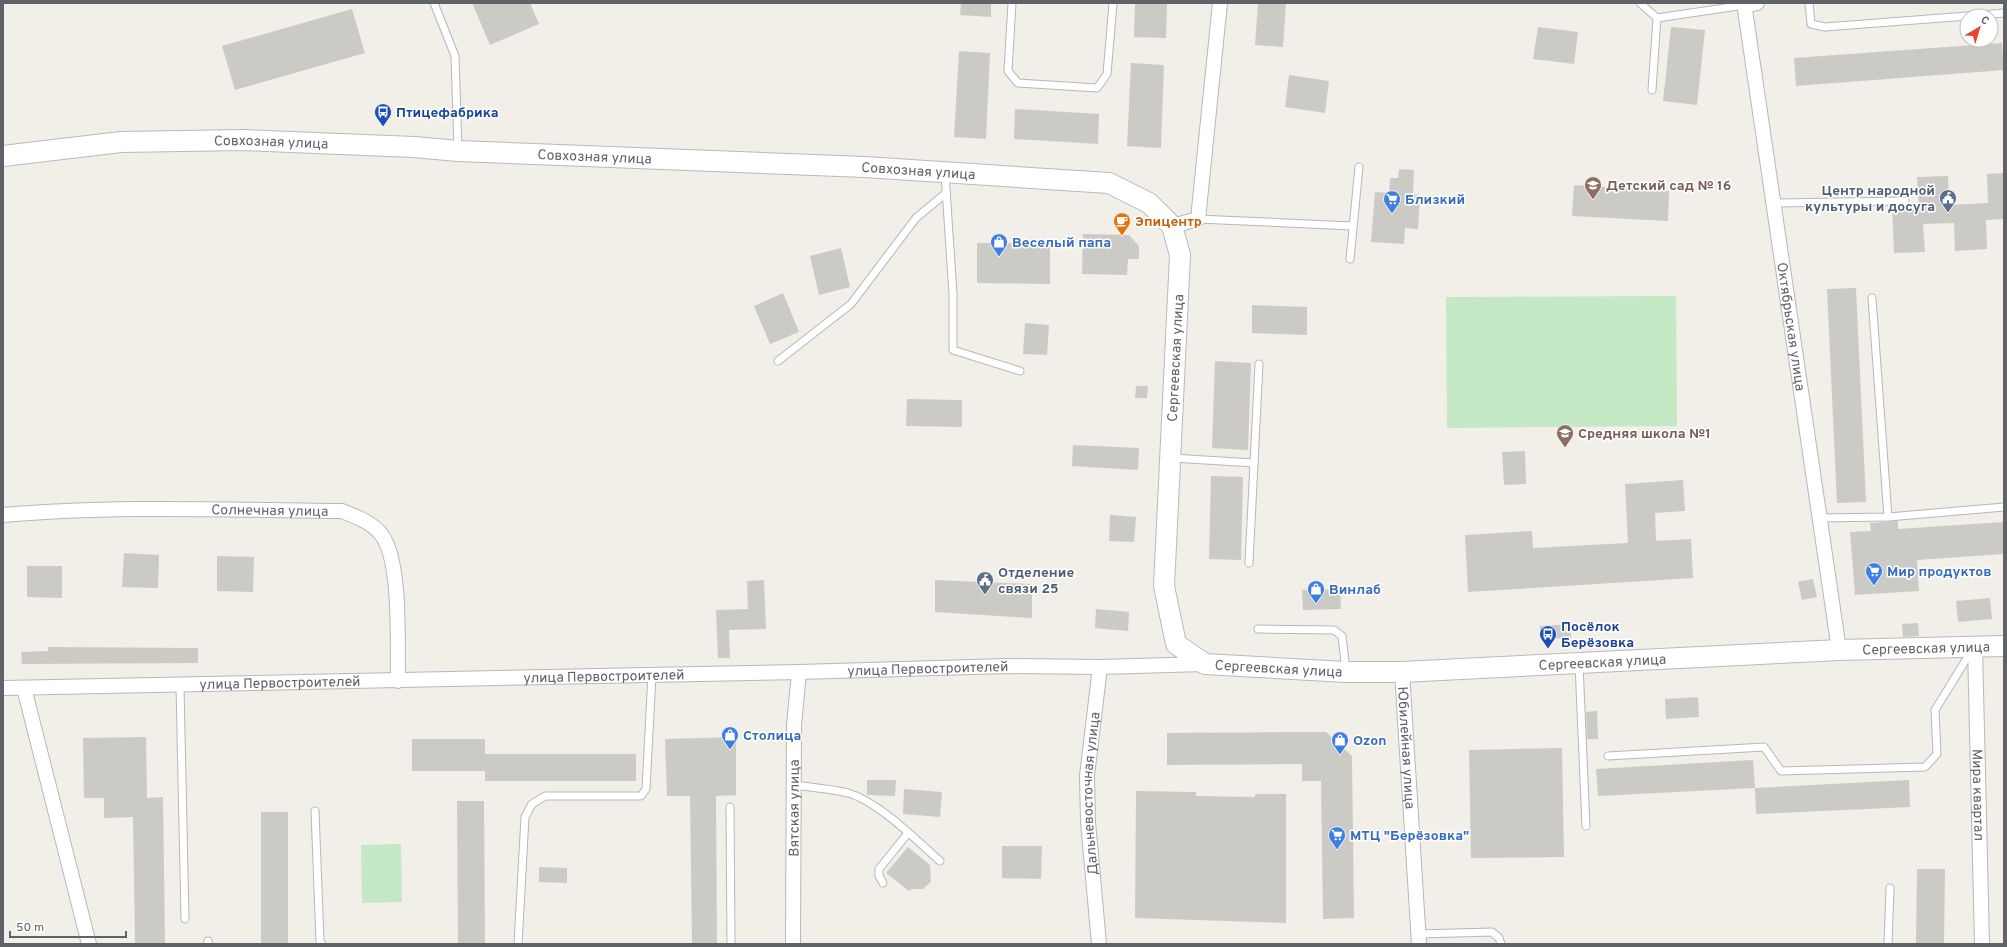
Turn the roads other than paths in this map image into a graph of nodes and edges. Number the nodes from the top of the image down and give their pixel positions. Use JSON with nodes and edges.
{"nodes":[{"id":1,"x":434,"y":3,"type":"edge"},
{"id":2,"x":1012,"y":3,"type":"edge"},
{"id":3,"x":1113,"y":3,"type":"edge"},
{"id":4,"x":1220,"y":3,"type":"edge"},
{"id":5,"x":1640,"y":3,"type":"edge"},
{"id":6,"x":1809,"y":3,"type":"edge"},
{"id":7,"x":1749,"y":4,"type":"edge"},
{"id":8,"x":1959,"y":17,"type":"edge"},
{"id":9,"x":1658,"y":18,"type":"junction"},
{"id":10,"x":1652,"y":90,"type":"dead end"},
{"id":11,"x":458,"y":151,"type":"junction"},
{"id":12,"x":3,"y":156,"type":"edge"},
{"id":13,"x":1359,"y":167,"type":"dead end"},
{"id":14,"x":945,"y":172,"type":"junction"},
{"id":15,"x":946,"y":193,"type":"junction"},
{"id":16,"x":1905,"y":201,"type":"dead end"},
{"id":17,"x":1774,"y":203,"type":"junction"},
{"id":18,"x":1198,"y":218,"type":"junction"},
{"id":19,"x":1172,"y":226,"type":"junction"},
{"id":20,"x":1352,"y":226,"type":"junction"},
{"id":21,"x":1350,"y":258,"type":"dead end"},
{"id":22,"x":1872,"y":298,"type":"dead end"},
{"id":23,"x":778,"y":361,"type":"dead end"},
{"id":24,"x":1259,"y":364,"type":"dead end"},
{"id":25,"x":1020,"y":371,"type":"dead end"},
{"id":26,"x":1170,"y":458,"type":"junction"},
{"id":27,"x":1254,"y":464,"type":"junction"},
{"id":28,"x":2004,"y":507,"type":"edge"},
{"id":29,"x":3,"y":515,"type":"edge"},
{"id":30,"x":1888,"y":517,"type":"junction"},
{"id":31,"x":1820,"y":518,"type":"junction"},
{"id":32,"x":1249,"y":563,"type":"dead end"},
{"id":33,"x":1258,"y":629,"type":"dead end"},
{"id":34,"x":1975,"y":646,"type":"junction"},
{"id":35,"x":2004,"y":646,"type":"edge"},
{"id":36,"x":1839,"y":650,"type":"junction"},
{"id":37,"x":1205,"y":664,"type":"junction"},
{"id":38,"x":1579,"y":664,"type":"junction"},
{"id":39,"x":1100,"y":667,"type":"junction"},
{"id":40,"x":799,"y":672,"type":"junction"},
{"id":41,"x":1346,"y":672,"type":"junction"},
{"id":42,"x":1402,"y":672,"type":"junction"},
{"id":43,"x":652,"y":675,"type":"junction"},
{"id":44,"x":398,"y":681,"type":"junction"},
{"id":45,"x":180,"y":686,"type":"junction"},
{"id":46,"x":3,"y":688,"type":"edge"},
{"id":47,"x":24,"y":688,"type":"junction"},
{"id":48,"x":1608,"y":756,"type":"dead end"},
{"id":49,"x":793,"y":785,"type":"junction"},
{"id":50,"x":730,"y":807,"type":"dead end"},
{"id":51,"x":315,"y":811,"type":"dead end"},
{"id":52,"x":1586,"y":826,"type":"dead end"},
{"id":53,"x":908,"y":833,"type":"junction"},
{"id":54,"x":940,"y":860,"type":"dead end"},
{"id":55,"x":883,"y":883,"type":"dead end"},
{"id":56,"x":1890,"y":888,"type":"dead end"},
{"id":57,"x":185,"y":919,"type":"dead end"},
{"id":58,"x":1419,"y":939,"type":"edge"},
{"id":59,"x":89,"y":944,"type":"edge"},
{"id":60,"x":322,"y":944,"type":"edge"},
{"id":61,"x":518,"y":944,"type":"edge"},
{"id":62,"x":731,"y":944,"type":"edge"},
{"id":63,"x":793,"y":944,"type":"edge"},
{"id":64,"x":1099,"y":944,"type":"edge"},
{"id":65,"x":1501,"y":944,"type":"edge"},
{"id":66,"x":1888,"y":944,"type":"edge"},
{"id":67,"x":1982,"y":944,"type":"edge"}],
"edges":[{"from":1,"to":11,"type":"lane"},
{"from":2,"to":3,"type":"lane"},
{"from":4,"to":18,"type":"street"},
{"from":5,"to":9,"type":"lane"},
{"from":6,"to":8,"type":"lane"},
{"from":7,"to":9,"type":"lane"},
{"from":7,"to":17,"type":"street","name":"Октябрьская улица"},
{"from":9,"to":10,"type":"lane"},
{"from":11,"to":12,"type":"main road","name":"Совхозная улица"},
{"from":11,"to":14,"type":"main road","name":"Совхозная улица"},
{"from":13,"to":20,"type":"lane"},
{"from":14,"to":15,"type":"lane"},
{"from":14,"to":19,"type":"main road","name":"Совхозная улица"},
{"from":15,"to":23,"type":"lane"},
{"from":15,"to":25,"type":"lane"},
{"from":16,"to":17,"type":"lane"},
{"from":17,"to":31,"type":"street","name":"Октябрьская улица"},
{"from":18,"to":19,"type":"street"},
{"from":18,"to":20,"type":"lane"},
{"from":19,"to":26,"type":"main road","name":"Сергеевская улица"},
{"from":20,"to":21,"type":"lane"},
{"from":22,"to":30,"type":"lane"},
{"from":24,"to":27,"type":"lane"},
{"from":26,"to":27,"type":"lane"},
{"from":26,"to":37,"type":"main road","name":"Сергеевская улица"},
{"from":27,"to":32,"type":"lane"},
{"from":28,"to":30,"type":"lane"},
{"from":29,"to":44,"type":"street","name":"Солнечная улица"},
{"from":30,"to":31,"type":"lane"},
{"from":31,"to":36,"type":"street","name":"Октябрьская улица"},
{"from":33,"to":41,"type":"lane"},
{"from":34,"to":35,"type":"main road","name":"Сергеевская улица"},
{"from":34,"to":36,"type":"main road","name":"Сергеевская улица"},
{"from":34,"to":48,"type":"lane"},
{"from":34,"to":67,"type":"street","name":"Мира квартал"},
{"from":36,"to":38,"type":"main road","name":"Сергеевская улица"},
{"from":37,"to":39,"type":"street","name":"улица Первостроителей"},
{"from":37,"to":41,"type":"main road","name":"Сергеевская улица"},
{"from":38,"to":42,"type":"main road","name":"Сергеевская улица"},
{"from":38,"to":52,"type":"lane"},
{"from":39,"to":40,"type":"street","name":"улица Первостроителей"},
{"from":39,"to":64,"type":"street","name":"Дальневосточная улица"},
{"from":40,"to":43,"type":"street","name":"улица Первостроителей"},
{"from":40,"to":49,"type":"street","name":"Вятская улица"},
{"from":41,"to":42,"type":"main road","name":"Сергеевская улица"},
{"from":42,"to":58,"type":"street","name":"Юбилейная улица"},
{"from":43,"to":44,"type":"street","name":"улица Первостроителей"},
{"from":43,"to":61,"type":"lane"},
{"from":44,"to":45,"type":"street","name":"улица Первостроителей"},
{"from":45,"to":47,"type":"street","name":"улица Первостроителей"},
{"from":45,"to":57,"type":"lane"},
{"from":46,"to":47,"type":"street","name":"улица Первостроителей"},
{"from":47,"to":59,"type":"street"},
{"from":49,"to":53,"type":"lane"},
{"from":49,"to":63,"type":"street","name":"Вятская улица"},
{"from":50,"to":62,"type":"lane"},
{"from":51,"to":60,"type":"lane"},
{"from":53,"to":54,"type":"lane"},
{"from":53,"to":55,"type":"lane"},
{"from":56,"to":66,"type":"lane"},
{"from":58,"to":65,"type":"lane"}]}
